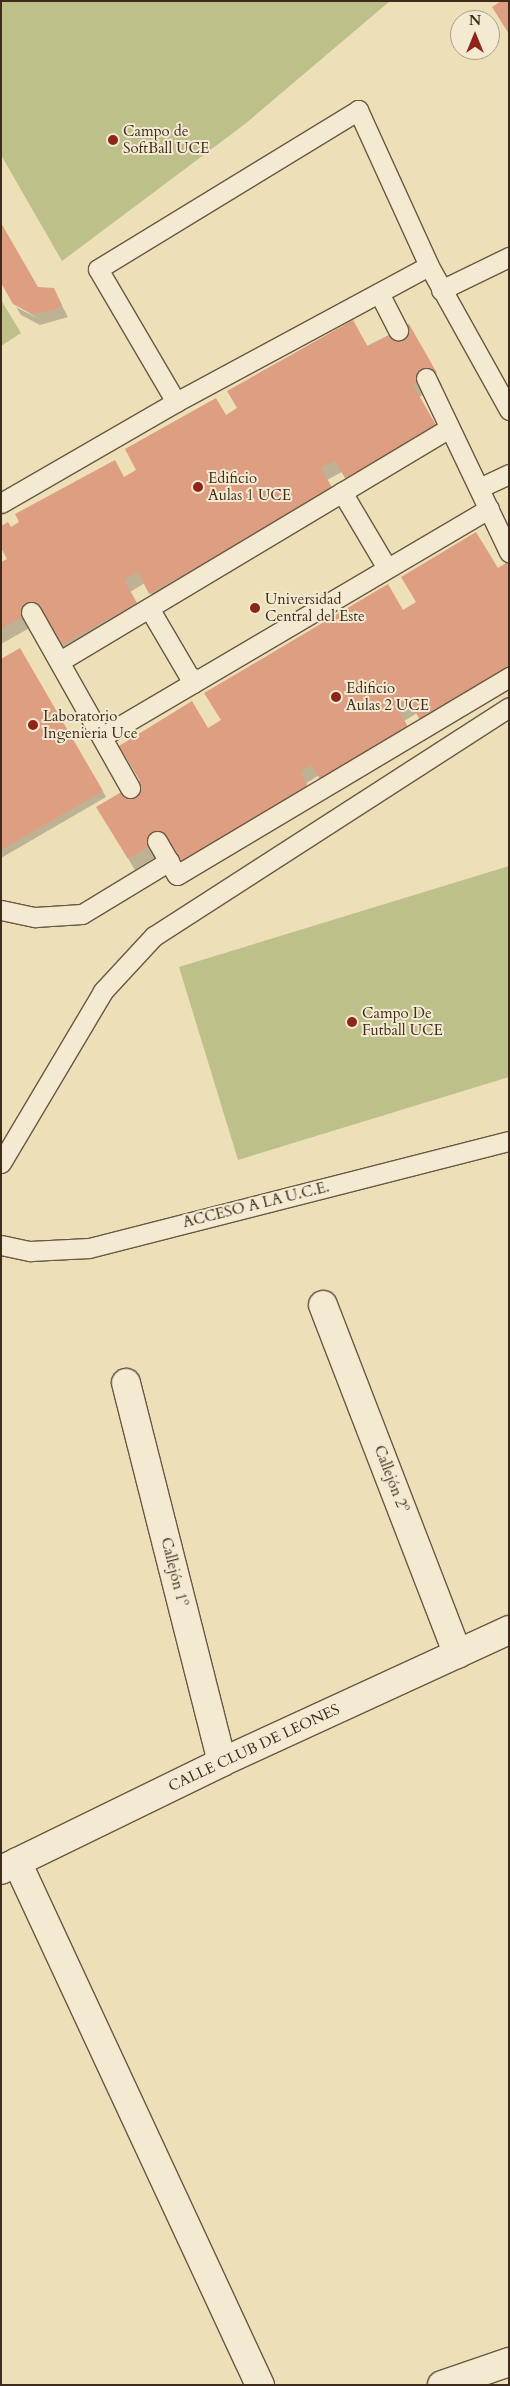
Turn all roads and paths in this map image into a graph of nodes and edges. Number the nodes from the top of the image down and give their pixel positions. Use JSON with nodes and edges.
{"nodes":[{"id":1,"x":509,"y":257,"type":"edge"},
{"id":2,"x":429,"y":266,"type":"junction"},
{"id":3,"x":441,"y":290,"type":"junction"},
{"id":4,"x":379,"y":293,"type":"junction"},
{"id":5,"x":398,"y":330,"type":"dead end"},
{"id":6,"x":426,"y":378,"type":"dead end"},
{"id":7,"x":176,"y":402,"type":"junction"},
{"id":8,"x":509,"y":410,"type":"edge"},
{"id":9,"x":450,"y":428,"type":"junction"},
{"id":10,"x":509,"y":474,"type":"edge"},
{"id":11,"x":479,"y":488,"type":"junction"},
{"id":12,"x":342,"y":492,"type":"junction"},
{"id":13,"x":1,"y":503,"type":"edge"},
{"id":14,"x":489,"y":509,"type":"junction"},
{"id":15,"x":509,"y":552,"type":"edge"},
{"id":16,"x":387,"y":568,"type":"junction"},
{"id":17,"x":149,"y":608,"type":"junction"},
{"id":18,"x":31,"y":612,"type":"dead end"},
{"id":19,"x":60,"y":661,"type":"junction"},
{"id":20,"x":509,"y":677,"type":"edge"},
{"id":21,"x":194,"y":680,"type":"junction"},
{"id":22,"x":509,"y":707,"type":"edge"},
{"id":23,"x":104,"y":736,"type":"junction"},
{"id":24,"x":130,"y":788,"type":"dead end"},
{"id":25,"x":157,"y":841,"type":"dead end"},
{"id":26,"x":169,"y":861,"type":"junction"},
{"id":27,"x":1,"y":910,"type":"edge"},
{"id":28,"x":509,"y":1141,"type":"edge"},
{"id":29,"x":1,"y":1163,"type":"edge"},
{"id":30,"x":1,"y":1245,"type":"edge"},
{"id":31,"x":323,"y":1305,"type":"dead end"},
{"id":32,"x":126,"y":1383,"type":"dead end"},
{"id":33,"x":509,"y":1630,"type":"edge"},
{"id":34,"x":458,"y":1654,"type":"junction"},
{"id":35,"x":222,"y":1762,"type":"junction"},
{"id":36,"x":9,"y":1866,"type":"edge"},
{"id":37,"x":509,"y":2362,"type":"edge"},
{"id":38,"x":260,"y":2385,"type":"edge"},
{"id":39,"x":442,"y":2385,"type":"edge"}],
"edges":[{"from":1,"to":3,"type":"lane"},
{"from":2,"to":3,"type":"lane"},
{"from":2,"to":4,"type":"lane"},
{"from":2,"to":7,"type":"lane"},
{"from":3,"to":8,"type":"lane"},
{"from":4,"to":5,"type":"lane"},
{"from":4,"to":7,"type":"lane"},
{"from":6,"to":9,"type":"lane"},
{"from":7,"to":13,"type":"lane"},
{"from":9,"to":11,"type":"lane"},
{"from":9,"to":12,"type":"lane"},
{"from":10,"to":11,"type":"lane"},
{"from":11,"to":14,"type":"lane"},
{"from":12,"to":16,"type":"lane"},
{"from":12,"to":17,"type":"lane"},
{"from":14,"to":15,"type":"lane"},
{"from":14,"to":16,"type":"lane"},
{"from":16,"to":21,"type":"lane"},
{"from":17,"to":19,"type":"lane"},
{"from":17,"to":21,"type":"lane"},
{"from":18,"to":19,"type":"lane"},
{"from":19,"to":23,"type":"lane"},
{"from":20,"to":26,"type":"lane"},
{"from":21,"to":23,"type":"lane"},
{"from":22,"to":29,"type":"lane"},
{"from":23,"to":24,"type":"lane"},
{"from":25,"to":26,"type":"lane"},
{"from":26,"to":27,"type":"lane"},
{"from":28,"to":30,"type":"lane","name":"ACCESO A LA U.C.E."},
{"from":31,"to":34,"type":"street","name":"Callejón 2º"},
{"from":32,"to":35,"type":"street","name":"Callejón 1º"},
{"from":33,"to":34,"type":"street","name":"CALLE CLUB DE LEONES"},
{"from":34,"to":35,"type":"street","name":"CALLE CLUB DE LEONES"},
{"from":35,"to":36,"type":"street","name":"CALLE CLUB DE LEONES"},
{"from":36,"to":38,"type":"street"},
{"from":37,"to":39,"type":"street"}]}
